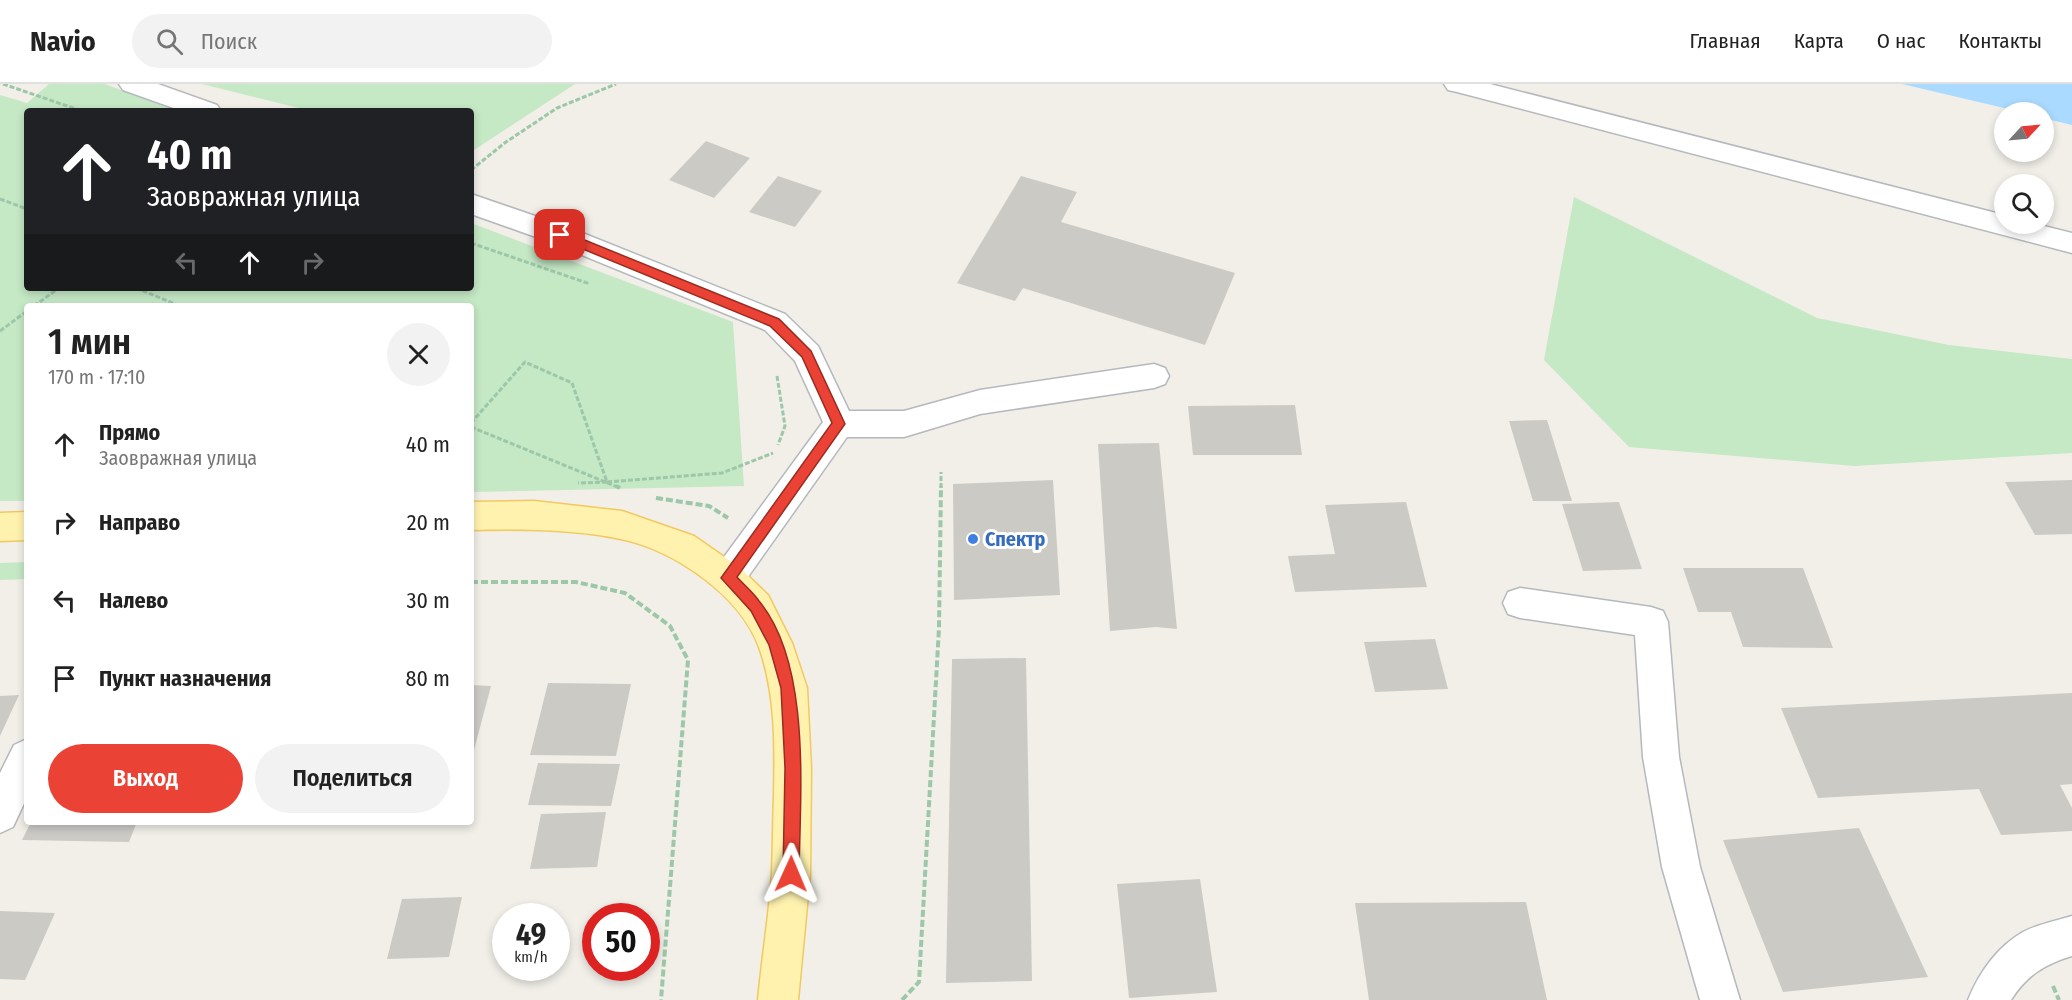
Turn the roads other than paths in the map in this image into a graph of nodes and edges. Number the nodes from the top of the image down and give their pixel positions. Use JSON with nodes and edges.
{"nodes":[{"id":1,"x":132,"y":84,"type":"edge"},
{"id":2,"x":1457,"y":84,"type":"edge"},
{"id":3,"x":200,"y":108,"type":"edge"},
{"id":4,"x":474,"y":205,"type":"edge"},
{"id":5,"x":2072,"y":243,"type":"edge"},
{"id":6,"x":1154,"y":376,"type":"dead end"},
{"id":7,"x":839,"y":424,"type":"junction"},
{"id":8,"x":474,"y":516,"type":"edge"},
{"id":9,"x":24,"y":526,"type":"edge"},
{"id":10,"x":0,"y":527,"type":"edge"},
{"id":11,"x":728,"y":578,"type":"junction"},
{"id":12,"x":1520,"y":603,"type":"dead end"},
{"id":13,"x":24,"y":763,"type":"edge"},
{"id":14,"x":0,"y":814,"type":"edge"},
{"id":15,"x":2072,"y":936,"type":"edge"},
{"id":16,"x":778,"y":1000,"type":"edge"},
{"id":17,"x":1720,"y":1000,"type":"edge"},
{"id":18,"x":1988,"y":1000,"type":"edge"}],
"edges":[{"from":1,"to":3,"type":"lane"},
{"from":2,"to":5,"type":"lane"},
{"from":4,"to":7,"type":"lane"},
{"from":6,"to":7,"type":"lane"},
{"from":7,"to":11,"type":"lane"},
{"from":8,"to":11,"type":"main road"},
{"from":9,"to":10,"type":"main road"},
{"from":11,"to":16,"type":"main road"},
{"from":12,"to":17,"type":"lane"},
{"from":13,"to":14,"type":"lane"},
{"from":15,"to":18,"type":"lane"}]}
